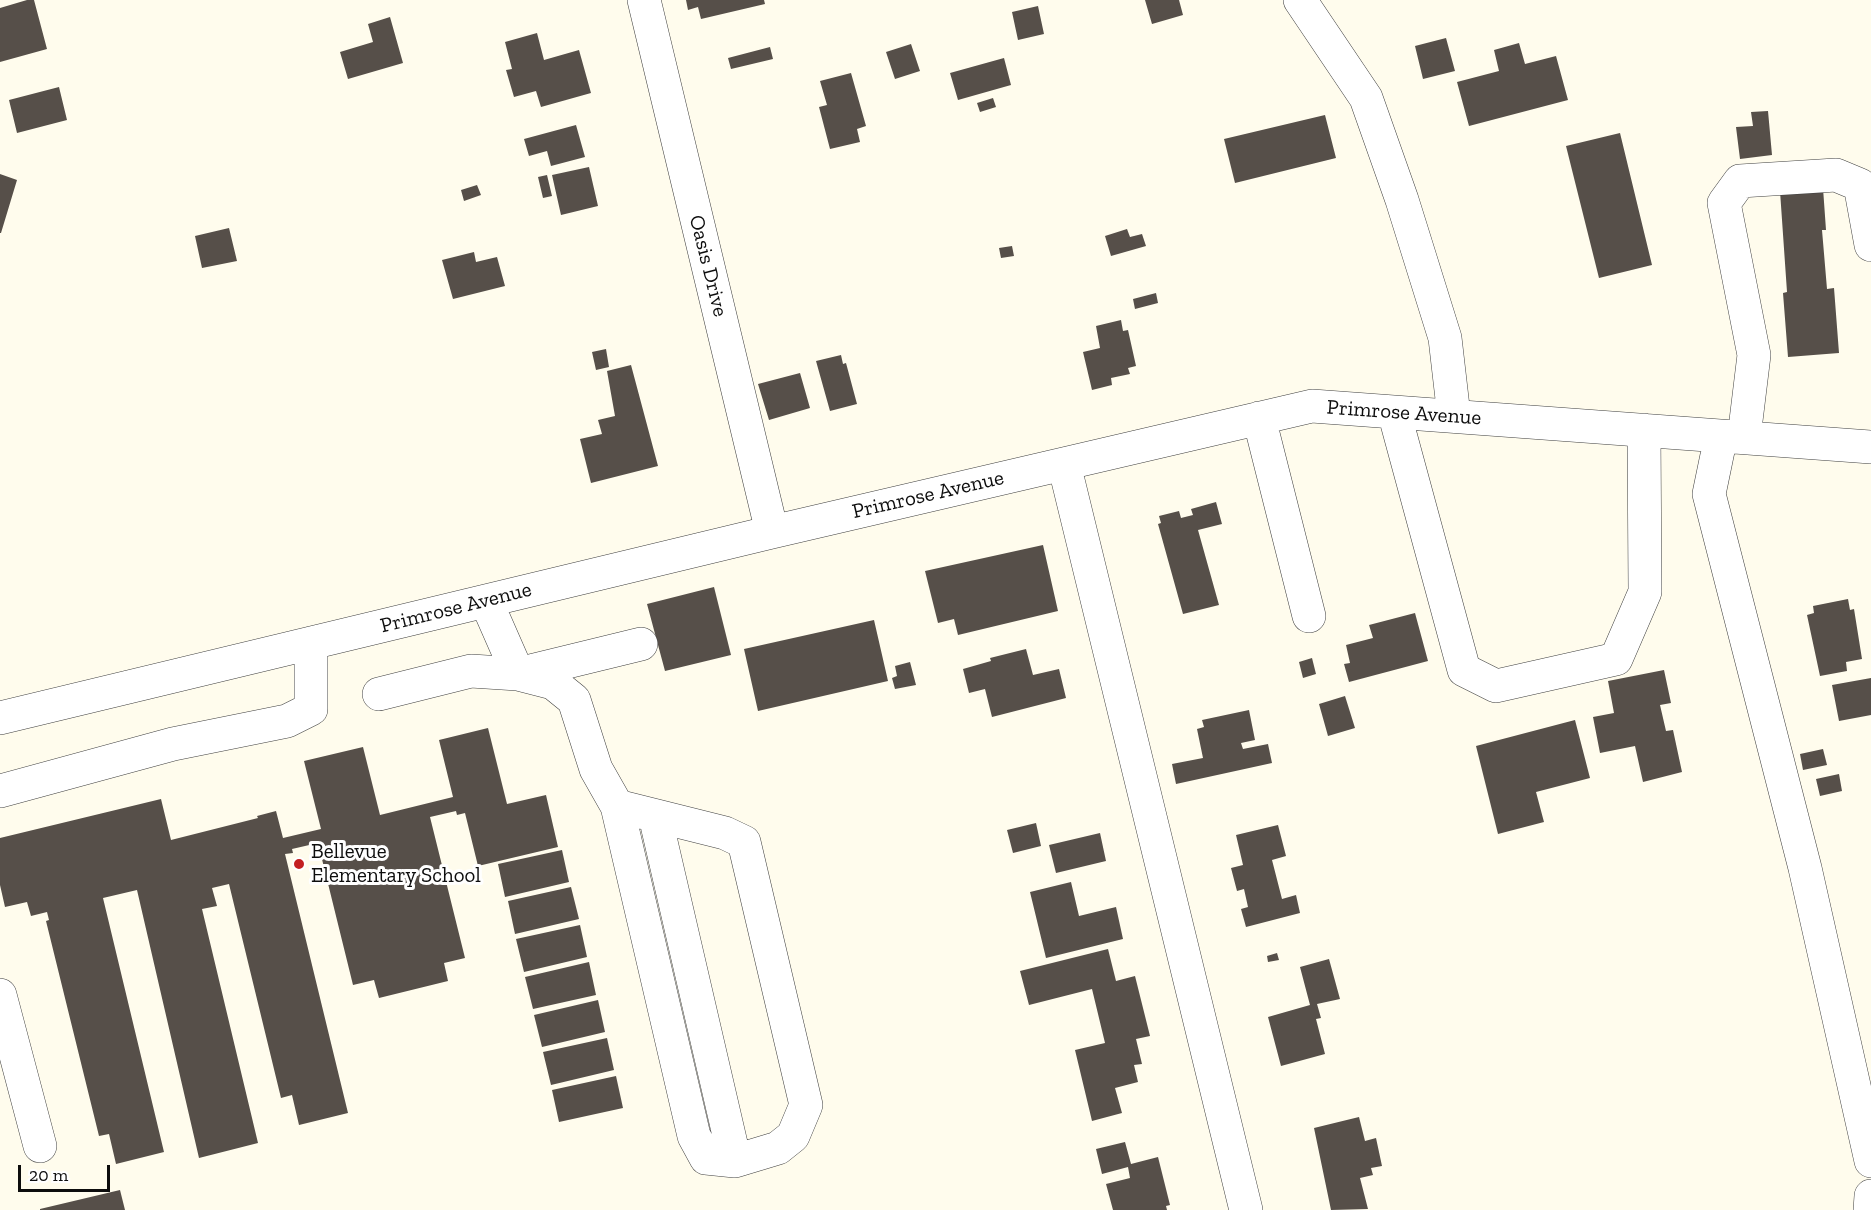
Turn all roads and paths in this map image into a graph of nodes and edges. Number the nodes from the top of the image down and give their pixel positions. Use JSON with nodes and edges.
{"nodes":[{"id":1,"x":644,"y":0,"type":"edge"},
{"id":2,"x":1300,"y":0,"type":"edge"},
{"id":3,"x":1871,"y":245,"type":"edge"},
{"id":4,"x":1394,"y":412,"type":"junction"},
{"id":5,"x":1454,"y":416,"type":"junction"},
{"id":6,"x":1259,"y":418,"type":"junction"},
{"id":7,"x":1644,"y":430,"type":"junction"},
{"id":8,"x":1732,"y":437,"type":"junction"},
{"id":9,"x":1871,"y":447,"type":"edge"},
{"id":10,"x":1064,"y":464,"type":"junction"},
{"id":11,"x":772,"y":532,"type":"junction"},
{"id":12,"x":486,"y":601,"type":"junction"},
{"id":13,"x":1309,"y":616,"type":"dead end"},
{"id":14,"x":311,"y":643,"type":"junction"},
{"id":15,"x":641,"y":644,"type":"dead end"},
{"id":16,"x":518,"y":674,"type":"junction"},
{"id":17,"x":380,"y":694,"type":"dead end"},
{"id":18,"x":0,"y":718,"type":"edge"},
{"id":19,"x":0,"y":791,"type":"edge"},
{"id":20,"x":616,"y":806,"type":"junction"},
{"id":21,"x":655,"y":816,"type":"junction"},
{"id":22,"x":0,"y":995,"type":"edge"},
{"id":23,"x":40,"y":1146,"type":"dead end"},
{"id":24,"x":735,"y":1161,"type":"junction"},
{"id":25,"x":1871,"y":1161,"type":"edge"},
{"id":26,"x":1871,"y":1196,"type":"edge"},
{"id":27,"x":1246,"y":1210,"type":"edge"},
{"id":28,"x":1870,"y":1210,"type":"edge"}],
"edges":[{"from":1,"to":11,"type":"street","name":"Oasis Drive"},
{"from":2,"to":5,"type":"street"},
{"from":3,"to":8,"type":"street"},
{"from":4,"to":5,"type":"street","name":"Primrose Avenue"},
{"from":4,"to":6,"type":"street","name":"Primrose Avenue"},
{"from":4,"to":7,"type":"street"},
{"from":5,"to":7,"type":"street","name":"Primrose Avenue"},
{"from":6,"to":10,"type":"street","name":"Primrose Avenue"},
{"from":6,"to":13,"type":"street"},
{"from":7,"to":8,"type":"street","name":"Primrose Avenue"},
{"from":8,"to":9,"type":"street","name":"Primrose Avenue"},
{"from":8,"to":25,"type":"street"},
{"from":10,"to":11,"type":"street","name":"Primrose Avenue"},
{"from":10,"to":27,"type":"street"},
{"from":11,"to":12,"type":"street","name":"Primrose Avenue"},
{"from":12,"to":14,"type":"street","name":"Primrose Avenue"},
{"from":12,"to":16,"type":"street"},
{"from":14,"to":18,"type":"street","name":"Primrose Avenue"},
{"from":14,"to":19,"type":"street"},
{"from":15,"to":16,"type":"street"},
{"from":16,"to":17,"type":"street"},
{"from":16,"to":20,"type":"street"},
{"from":20,"to":21,"type":"street"},
{"from":20,"to":24,"type":"street"},
{"from":21,"to":24,"type":"street"},
{"from":21,"to":24,"type":"street"},
{"from":22,"to":23,"type":"street"},
{"from":26,"to":28,"type":"street"}]}
